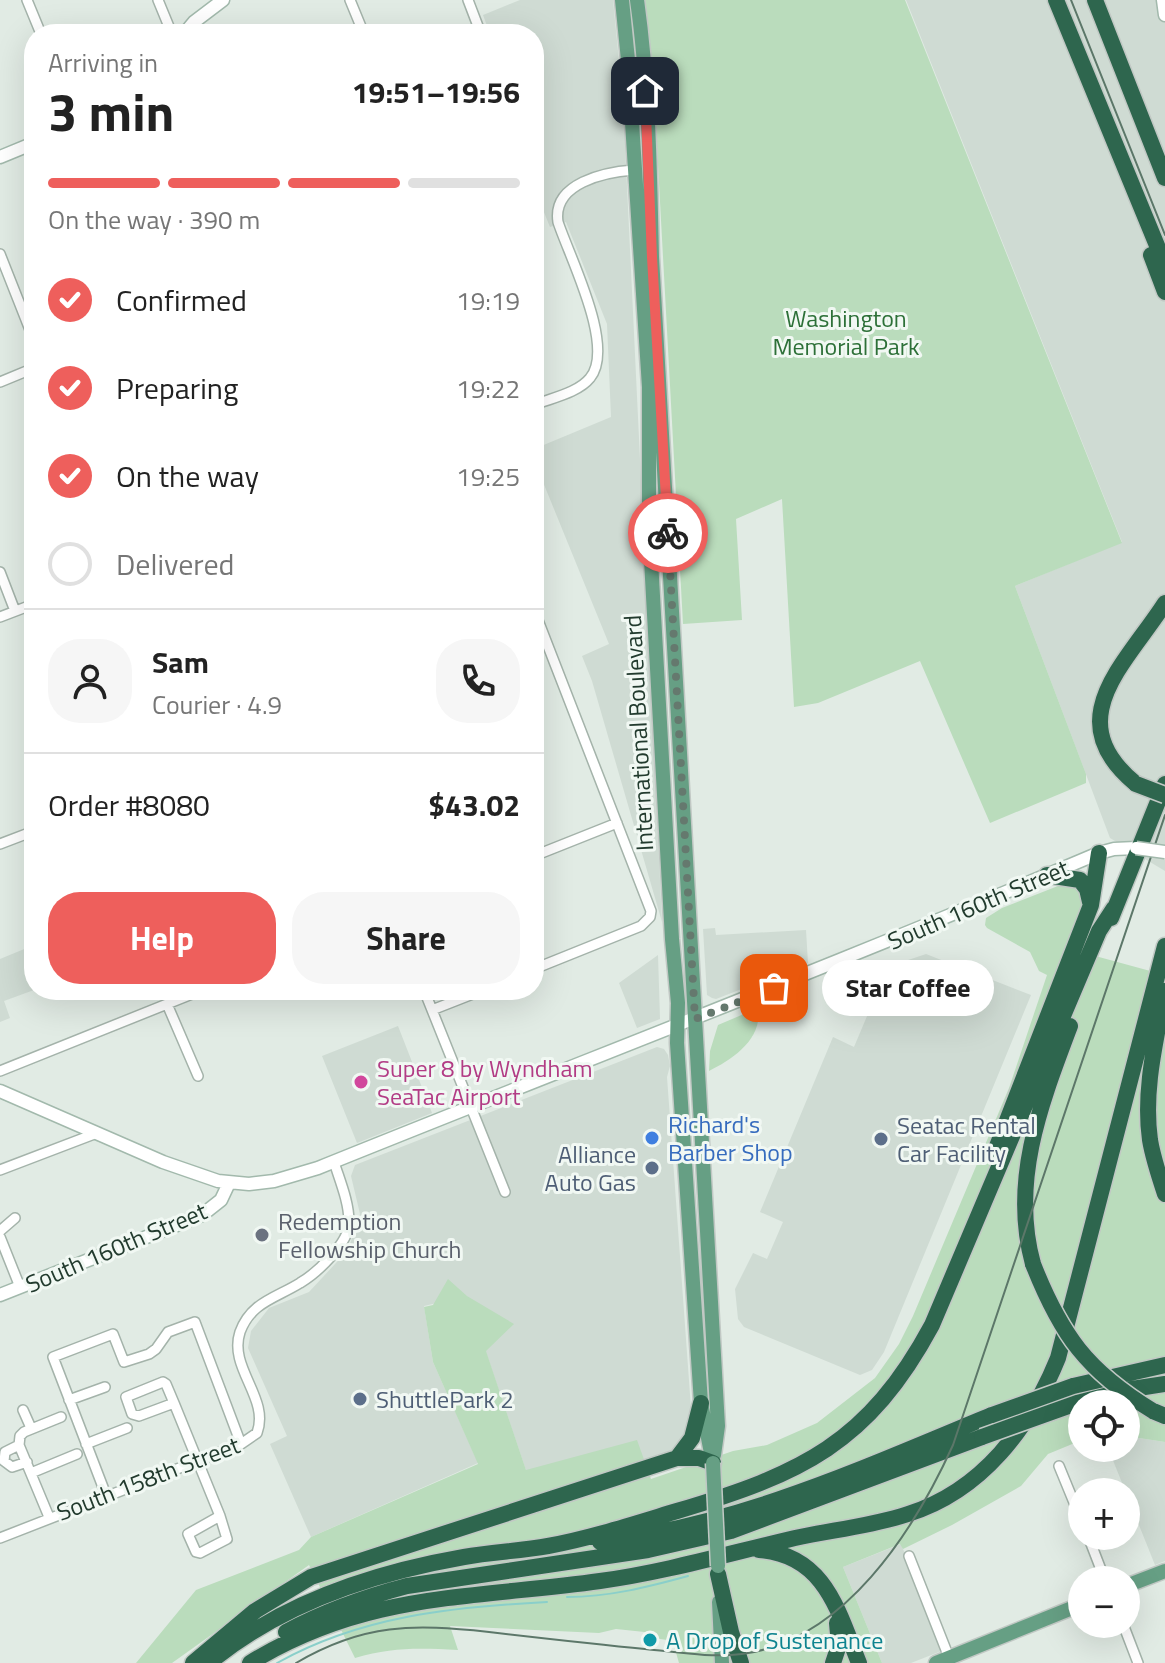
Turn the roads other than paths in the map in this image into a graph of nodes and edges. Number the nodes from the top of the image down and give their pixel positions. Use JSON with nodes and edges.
{"nodes":[{"id":1,"x":27,"y":0,"type":"edge"},
{"id":2,"x":158,"y":0,"type":"edge"},
{"id":3,"x":223,"y":0,"type":"edge"},
{"id":4,"x":350,"y":0,"type":"edge"},
{"id":5,"x":468,"y":0,"type":"edge"},
{"id":6,"x":622,"y":0,"type":"edge"},
{"id":7,"x":637,"y":0,"type":"edge"},
{"id":8,"x":1056,"y":0,"type":"edge"},
{"id":9,"x":1086,"y":0,"type":"edge"},
{"id":10,"x":1095,"y":0,"type":"edge"},
{"id":11,"x":1163,"y":0,"type":"edge"},
{"id":12,"x":1165,"y":15,"type":"edge"},
{"id":13,"x":37,"y":24,"type":"edge"},
{"id":14,"x":168,"y":24,"type":"edge"},
{"id":15,"x":192,"y":24,"type":"edge"},
{"id":16,"x":360,"y":24,"type":"edge"},
{"id":17,"x":477,"y":24,"type":"edge"},
{"id":18,"x":1120,"y":68,"type":"junction"},
{"id":19,"x":1105,"y":125,"type":"junction"},
{"id":20,"x":24,"y":147,"type":"edge"},
{"id":21,"x":0,"y":157,"type":"edge"},
{"id":22,"x":634,"y":170,"type":"junction"},
{"id":23,"x":1165,"y":178,"type":"edge"},
{"id":24,"x":650,"y":202,"type":"junction"},
{"id":25,"x":0,"y":254,"type":"edge"},
{"id":26,"x":1165,"y":265,"type":"edge"},
{"id":27,"x":1165,"y":292,"type":"edge"},
{"id":28,"x":24,"y":315,"type":"edge"},
{"id":29,"x":24,"y":372,"type":"edge"},
{"id":30,"x":0,"y":382,"type":"edge"},
{"id":31,"x":544,"y":401,"type":"edge"},
{"id":32,"x":0,"y":572,"type":"edge"},
{"id":33,"x":1165,"y":603,"type":"edge"},
{"id":34,"x":24,"y":608,"type":"edge"},
{"id":35,"x":15,"y":611,"type":"junction"},
{"id":36,"x":0,"y":617,"type":"edge"},
{"id":37,"x":544,"y":644,"type":"edge"},
{"id":38,"x":1165,"y":784,"type":"edge"},
{"id":39,"x":1165,"y":795,"type":"edge"},
{"id":40,"x":617,"y":823,"type":"junction"},
{"id":41,"x":24,"y":835,"type":"edge"},
{"id":42,"x":0,"y":844,"type":"edge"},
{"id":43,"x":544,"y":852,"type":"edge"},
{"id":44,"x":1165,"y":852,"type":"edge"},
{"id":45,"x":1099,"y":853,"type":"junction"},
{"id":46,"x":1047,"y":875,"type":"junction"},
{"id":47,"x":1091,"y":905,"type":"junction"},
{"id":48,"x":1114,"y":908,"type":"junction"},
{"id":49,"x":1165,"y":946,"type":"edge"},
{"id":50,"x":544,"y":965,"type":"edge"},
{"id":51,"x":1165,"y":991,"type":"edge"},
{"id":52,"x":177,"y":1000,"type":"edge"},
{"id":53,"x":428,"y":1000,"type":"edge"},
{"id":54,"x":458,"y":1000,"type":"edge"},
{"id":55,"x":167,"y":1004,"type":"junction"},
{"id":56,"x":432,"y":1010,"type":"junction"},
{"id":57,"x":695,"y":1019,"type":"junction"},
{"id":58,"x":677,"y":1026,"type":"junction"},
{"id":59,"x":0,"y":1071,"type":"edge"},
{"id":60,"x":198,"y":1076,"type":"dead end"},
{"id":61,"x":0,"y":1091,"type":"edge"},
{"id":62,"x":472,"y":1107,"type":"junction"},
{"id":63,"x":97,"y":1133,"type":"junction"},
{"id":64,"x":334,"y":1162,"type":"junction"},
{"id":65,"x":0,"y":1170,"type":"edge"},
{"id":66,"x":229,"y":1183,"type":"junction"},
{"id":67,"x":505,"y":1192,"type":"dead end"},
{"id":68,"x":1165,"y":1194,"type":"edge"},
{"id":69,"x":15,"y":1218,"type":"dead end"},
{"id":70,"x":0,"y":1231,"type":"edge"},
{"id":71,"x":0,"y":1237,"type":"edge"},
{"id":72,"x":20,"y":1287,"type":"junction"},
{"id":73,"x":946,"y":1292,"type":"junction"},
{"id":74,"x":0,"y":1295,"type":"edge"},
{"id":75,"x":1165,"y":1365,"type":"edge"},
{"id":76,"x":1165,"y":1384,"type":"edge"},
{"id":77,"x":105,"y":1387,"type":"dead end"},
{"id":78,"x":1090,"y":1390,"type":"edge"},
{"id":79,"x":1122,"y":1390,"type":"edge"},
{"id":80,"x":1068,"y":1397,"type":"edge"},
{"id":81,"x":1068,"y":1398,"type":"edge"},
{"id":82,"x":69,"y":1400,"type":"junction"},
{"id":83,"x":174,"y":1403,"type":"junction"},
{"id":84,"x":701,"y":1403,"type":"junction"},
{"id":85,"x":23,"y":1410,"type":"dead end"},
{"id":86,"x":1159,"y":1413,"type":"edge"},
{"id":87,"x":61,"y":1417,"type":"dead end"},
{"id":88,"x":31,"y":1428,"type":"junction"},
{"id":89,"x":127,"y":1428,"type":"dead end"},
{"id":90,"x":19,"y":1440,"type":"junction"},
{"id":91,"x":86,"y":1444,"type":"junction"},
{"id":92,"x":241,"y":1444,"type":"junction"},
{"id":93,"x":77,"y":1454,"type":"dead end"},
{"id":94,"x":677,"y":1458,"type":"junction"},
{"id":95,"x":197,"y":1460,"type":"junction"},
{"id":96,"x":27,"y":1462,"type":"junction"},
{"id":97,"x":713,"y":1463,"type":"junction"},
{"id":98,"x":1059,"y":1466,"type":"dead end"},
{"id":99,"x":31,"y":1473,"type":"junction"},
{"id":100,"x":1068,"y":1488,"type":"edge"},
{"id":101,"x":106,"y":1495,"type":"junction"},
{"id":102,"x":220,"y":1516,"type":"junction"},
{"id":103,"x":49,"y":1517,"type":"junction"},
{"id":104,"x":0,"y":1538,"type":"edge"},
{"id":105,"x":546,"y":1546,"type":"junction"},
{"id":106,"x":751,"y":1549,"type":"junction"},
{"id":107,"x":909,"y":1556,"type":"dead end"},
{"id":108,"x":1165,"y":1571,"type":"edge"},
{"id":109,"x":718,"y":1574,"type":"junction"},
{"id":110,"x":821,"y":1580,"type":"junction"},
{"id":111,"x":1140,"y":1581,"type":"edge"},
{"id":112,"x":1068,"y":1610,"type":"edge"},
{"id":113,"x":1128,"y":1638,"type":"edge"},
{"id":114,"x":946,"y":1661,"type":"edge"},
{"id":115,"x":193,"y":1663,"type":"edge"},
{"id":116,"x":209,"y":1663,"type":"edge"},
{"id":117,"x":238,"y":1663,"type":"edge"},
{"id":118,"x":250,"y":1663,"type":"edge"},
{"id":119,"x":722,"y":1663,"type":"edge"},
{"id":120,"x":741,"y":1663,"type":"edge"},
{"id":121,"x":833,"y":1663,"type":"edge"},
{"id":122,"x":859,"y":1663,"type":"edge"},
{"id":123,"x":1138,"y":1663,"type":"edge"}],
"edges":[{"from":1,"to":13,"type":"street"},
{"from":2,"to":14,"type":"street"},
{"from":3,"to":15,"type":"main road"},
{"from":4,"to":16,"type":"street"},
{"from":5,"to":17,"type":"street"},
{"from":6,"to":22,"type":"main road","name":"International Boulevard"},
{"from":7,"to":24,"type":"main road","name":"International Boulevard"},
{"from":8,"to":19,"type":"highway"},
{"from":9,"to":18,"type":"highway"},
{"from":10,"to":18,"type":"highway"},
{"from":11,"to":12,"type":"main road"},
{"from":18,"to":23,"type":"highway"},
{"from":19,"to":26,"type":"highway"},
{"from":19,"to":27,"type":"highway"},
{"from":20,"to":21,"type":"main road"},
{"from":22,"to":24,"type":"main road"},
{"from":22,"to":31,"type":"street"},
{"from":22,"to":58,"type":"main road","name":"International Boulevard"},
{"from":24,"to":57,"type":"main road","name":"International Boulevard"},
{"from":25,"to":28,"type":"street"},
{"from":29,"to":30,"type":"street"},
{"from":32,"to":35,"type":"street"},
{"from":33,"to":39,"type":"highway","bridge":true},
{"from":34,"to":35,"type":"street"},
{"from":35,"to":36,"type":"street"},
{"from":37,"to":40,"type":"street"},
{"from":38,"to":48,"type":"highway"},
{"from":40,"to":43,"type":"street"},
{"from":40,"to":50,"type":"street"},
{"from":41,"to":42,"type":"street"},
{"from":44,"to":45,"type":"main road","name":"South 160th Street","bridge":true},
{"from":45,"to":46,"type":"main road","name":"South 160th Street"},
{"from":45,"to":47,"type":"highway"},
{"from":46,"to":47,"type":"highway"},
{"from":46,"to":57,"type":"main road","name":"South 160th Street"},
{"from":47,"to":73,"type":"highway"},
{"from":48,"to":73,"type":"highway"},
{"from":48,"to":86,"type":"highway","bridge":true},
{"from":49,"to":106,"type":"highway"},
{"from":51,"to":68,"type":"highway"},
{"from":52,"to":55,"type":"street"},
{"from":53,"to":56,"type":"street"},
{"from":54,"to":56,"type":"street"},
{"from":55,"to":59,"type":"street"},
{"from":55,"to":60,"type":"street"},
{"from":56,"to":62,"type":"street"},
{"from":57,"to":58,"type":"main road","name":"South 160th Street"},
{"from":57,"to":97,"type":"main road","name":"International Boulevard"},
{"from":58,"to":62,"type":"main road","name":"South 160th Street"},
{"from":58,"to":84,"type":"main road","name":"International Boulevard"},
{"from":61,"to":63,"type":"main road"},
{"from":62,"to":64,"type":"main road","name":"South 160th Street"},
{"from":62,"to":67,"type":"street"},
{"from":63,"to":65,"type":"street"},
{"from":63,"to":66,"type":"main road"},
{"from":64,"to":66,"type":"main road","name":"South 160th Street"},
{"from":64,"to":92,"type":"street","name":"South 158th Street"},
{"from":66,"to":72,"type":"main road","name":"South 160th Street"},
{"from":69,"to":70,"type":"street"},
{"from":71,"to":72,"type":"street"},
{"from":72,"to":74,"type":"main road","name":"South 160th Street"},
{"from":73,"to":105,"type":"highway"},
{"from":75,"to":78,"type":"highway"},
{"from":76,"to":79,"type":"highway"},
{"from":77,"to":82,"type":"street"},
{"from":80,"to":105,"type":"highway","bridge":true},
{"from":81,"to":117,"type":"highway","bridge":true},
{"from":82,"to":91,"type":"street"},
{"from":82,"to":92,"type":"street"},
{"from":83,"to":83,"type":"street"},
{"from":83,"to":95,"type":"street"},
{"from":84,"to":94,"type":"highway"},
{"from":84,"to":97,"type":"main road","name":"International Boulevard"},
{"from":85,"to":88,"type":"street"},
{"from":87,"to":88,"type":"street"},
{"from":88,"to":90,"type":"street"},
{"from":89,"to":91,"type":"street"},
{"from":90,"to":96,"type":"street"},
{"from":90,"to":96,"type":"street"},
{"from":91,"to":101,"type":"street"},
{"from":92,"to":95,"type":"street","name":"South 158th Street"},
{"from":93,"to":99,"type":"street"},
{"from":94,"to":97,"type":"highway"},
{"from":94,"to":115,"type":"highway"},
{"from":95,"to":101,"type":"street","name":"South 158th Street"},
{"from":95,"to":102,"type":"street"},
{"from":96,"to":99,"type":"street"},
{"from":97,"to":109,"type":"main road","name":"International Boulevard","bridge":true},
{"from":98,"to":100,"type":"street"},
{"from":99,"to":103,"type":"street"},
{"from":101,"to":103,"type":"street","name":"South 158th Street"},
{"from":102,"to":102,"type":"street"},
{"from":103,"to":104,"type":"street","name":"South 158th Street"},
{"from":105,"to":116,"type":"highway"},
{"from":106,"to":110,"type":"highway"},
{"from":106,"to":118,"type":"highway"},
{"from":107,"to":114,"type":"street"},
{"from":108,"to":111,"type":"main road"},
{"from":109,"to":119,"type":"main road","name":"International Boulevard"},
{"from":109,"to":120,"type":"highway"},
{"from":110,"to":121,"type":"highway"},
{"from":110,"to":122,"type":"highway"},
{"from":112,"to":114,"type":"main road"},
{"from":113,"to":123,"type":"street"}]}
